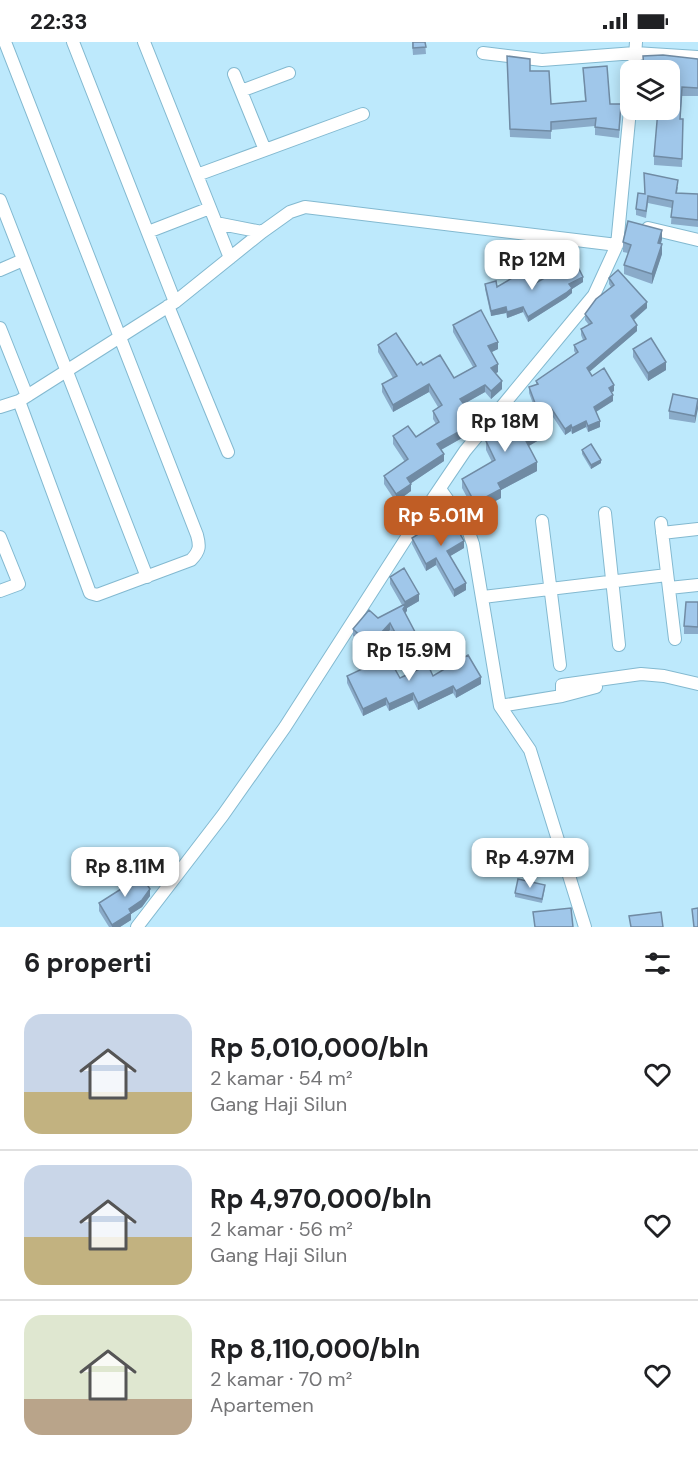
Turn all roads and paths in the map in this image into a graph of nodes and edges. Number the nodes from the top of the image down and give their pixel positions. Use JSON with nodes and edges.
{"nodes":[{"id":1,"x":5,"y":42,"type":"edge"},
{"id":2,"x":73,"y":42,"type":"edge"},
{"id":3,"x":144,"y":42,"type":"edge"},
{"id":4,"x":635,"y":47,"type":"edge"},
{"id":5,"x":483,"y":53,"type":"dead end"},
{"id":6,"x":698,"y":57,"type":"edge"},
{"id":7,"x":289,"y":73,"type":"dead end"},
{"id":8,"x":234,"y":74,"type":"dead end"},
{"id":9,"x":241,"y":91,"type":"junction"},
{"id":10,"x":363,"y":114,"type":"dead end"},
{"id":11,"x":630,"y":120,"type":"edge"},
{"id":12,"x":265,"y":150,"type":"junction"},
{"id":13,"x":197,"y":175,"type":"junction"},
{"id":14,"x":0,"y":200,"type":"edge"},
{"id":15,"x":210,"y":208,"type":"junction"},
{"id":16,"x":216,"y":223,"type":"junction"},
{"id":17,"x":630,"y":223,"type":"junction"},
{"id":18,"x":148,"y":232,"type":"junction"},
{"id":19,"x":262,"y":232,"type":"junction"},
{"id":20,"x":698,"y":240,"type":"edge"},
{"id":21,"x":617,"y":244,"type":"junction"},
{"id":22,"x":230,"y":258,"type":"junction"},
{"id":23,"x":23,"y":260,"type":"junction"},
{"id":24,"x":0,"y":270,"type":"edge"},
{"id":25,"x":171,"y":304,"type":"junction"},
{"id":26,"x":0,"y":328,"type":"edge"},
{"id":27,"x":120,"y":336,"type":"junction"},
{"id":28,"x":67,"y":370,"type":"junction"},
{"id":29,"x":23,"y":398,"type":"junction"},
{"id":30,"x":0,"y":407,"type":"edge"},
{"id":31,"x":228,"y":452,"type":"dead end"},
{"id":32,"x":440,"y":489,"type":"junction"},
{"id":33,"x":605,"y":513,"type":"dead end"},
{"id":34,"x":542,"y":521,"type":"dead end"},
{"id":35,"x":698,"y":529,"type":"edge"},
{"id":36,"x":0,"y":537,"type":"edge"},
{"id":37,"x":667,"y":574,"type":"junction"},
{"id":38,"x":147,"y":577,"type":"junction"},
{"id":39,"x":611,"y":581,"type":"junction"},
{"id":40,"x":698,"y":585,"type":"edge"},
{"id":41,"x":669,"y":588,"type":"junction"},
{"id":42,"x":551,"y":589,"type":"junction"},
{"id":43,"x":0,"y":591,"type":"edge"},
{"id":44,"x":483,"y":597,"type":"junction"},
{"id":45,"x":675,"y":639,"type":"dead end"},
{"id":46,"x":619,"y":645,"type":"dead end"},
{"id":47,"x":560,"y":665,"type":"dead end"},
{"id":48,"x":698,"y":684,"type":"edge"},
{"id":49,"x":500,"y":706,"type":"junction"},
{"id":50,"x":137,"y":927,"type":"edge"},
{"id":51,"x":585,"y":927,"type":"edge"}],
"edges":[{"from":1,"to":27,"type":"street"},
{"from":2,"to":18,"type":"street"},
{"from":3,"to":13,"type":"street"},
{"from":4,"to":5,"type":"street"},
{"from":4,"to":6,"type":"street"},
{"from":7,"to":9,"type":"street"},
{"from":8,"to":9,"type":"street"},
{"from":9,"to":12,"type":"street"},
{"from":10,"to":12,"type":"street"},
{"from":11,"to":17,"type":"street"},
{"from":12,"to":13,"type":"street"},
{"from":13,"to":15,"type":"street"},
{"from":14,"to":23,"type":"street"},
{"from":15,"to":16,"type":"street"},
{"from":15,"to":18,"type":"street"},
{"from":16,"to":19,"type":"street"},
{"from":16,"to":22,"type":"street"},
{"from":17,"to":20,"type":"street"},
{"from":17,"to":21,"type":"street"},
{"from":18,"to":25,"type":"street"},
{"from":19,"to":21,"type":"street"},
{"from":19,"to":22,"type":"street"},
{"from":21,"to":32,"type":"street"},
{"from":22,"to":25,"type":"street"},
{"from":23,"to":24,"type":"street"},
{"from":23,"to":28,"type":"street"},
{"from":25,"to":27,"type":"street"},
{"from":25,"to":31,"type":"street"},
{"from":26,"to":29,"type":"street"},
{"from":27,"to":28,"type":"street"},
{"from":27,"to":38,"type":"street"},
{"from":28,"to":29,"type":"street"},
{"from":28,"to":38,"type":"street"},
{"from":29,"to":30,"type":"street"},
{"from":29,"to":38,"type":"street"},
{"from":32,"to":44,"type":"street"},
{"from":32,"to":50,"type":"street"},
{"from":33,"to":39,"type":"street"},
{"from":34,"to":42,"type":"street"},
{"from":35,"to":37,"type":"street"},
{"from":36,"to":43,"type":"street"},
{"from":37,"to":39,"type":"street"},
{"from":37,"to":41,"type":"street"},
{"from":39,"to":42,"type":"street"},
{"from":39,"to":46,"type":"street"},
{"from":40,"to":41,"type":"street"},
{"from":41,"to":45,"type":"street"},
{"from":42,"to":44,"type":"street"},
{"from":42,"to":47,"type":"street"},
{"from":44,"to":49,"type":"street"},
{"from":48,"to":49,"type":"street"},
{"from":49,"to":51,"type":"street"}]}
